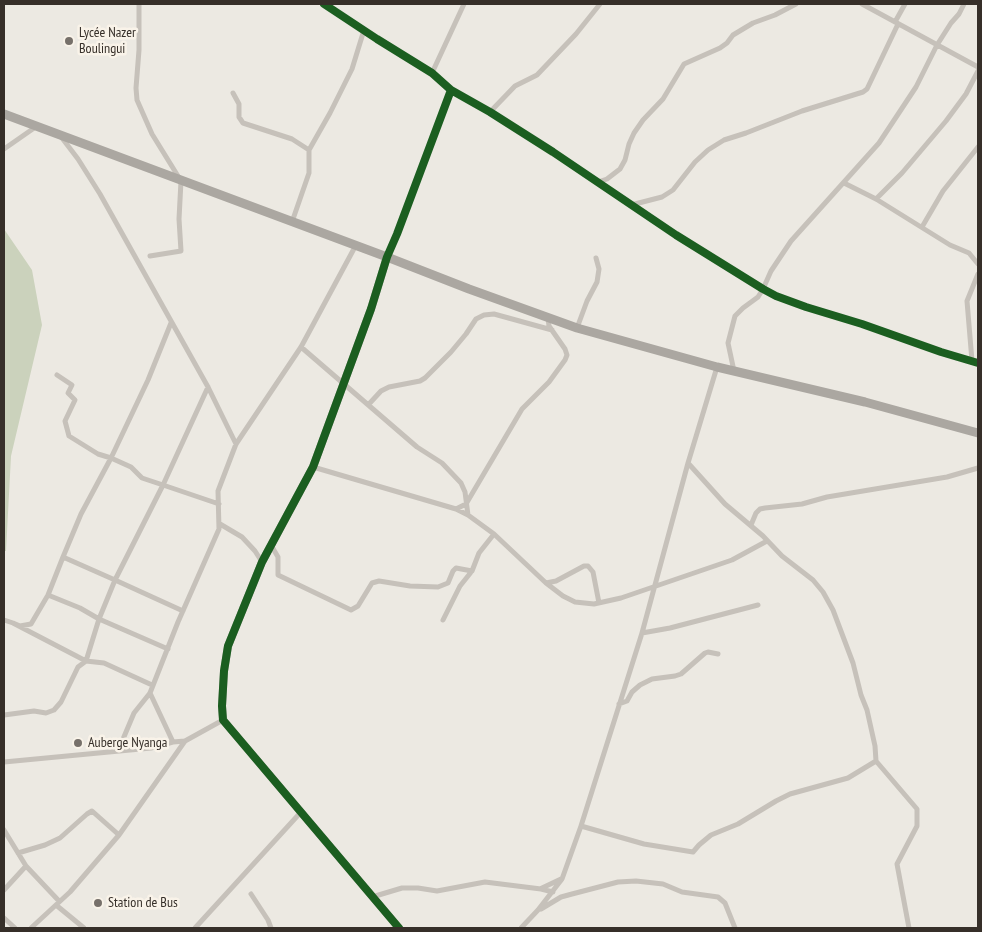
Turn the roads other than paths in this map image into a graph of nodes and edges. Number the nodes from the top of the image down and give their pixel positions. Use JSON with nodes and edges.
{"nodes":[{"id":1,"x":138,"y":4,"type":"edge"},
{"id":2,"x":324,"y":4,"type":"edge"},
{"id":3,"x":464,"y":4,"type":"edge"},
{"id":4,"x":600,"y":4,"type":"edge"},
{"id":5,"x":796,"y":4,"type":"edge"},
{"id":6,"x":862,"y":4,"type":"edge"},
{"id":7,"x":905,"y":4,"type":"edge"},
{"id":8,"x":964,"y":4,"type":"edge"},
{"id":9,"x":897,"y":23,"type":"junction"},
{"id":10,"x":364,"y":30,"type":"junction"},
{"id":11,"x":936,"y":45,"type":"junction"},
{"id":12,"x":978,"y":61,"type":"edge"},
{"id":13,"x":970,"y":62,"type":"junction"},
{"id":14,"x":978,"y":67,"type":"edge"},
{"id":15,"x":978,"y":72,"type":"edge"},
{"id":16,"x":432,"y":73,"type":"junction"},
{"id":17,"x":451,"y":90,"type":"junction"},
{"id":18,"x":233,"y":93,"type":"dead end"},
{"id":19,"x":490,"y":112,"type":"junction"},
{"id":20,"x":4,"y":114,"type":"edge"},
{"id":21,"x":38,"y":126,"type":"junction"},
{"id":22,"x":60,"y":134,"type":"junction"},
{"id":23,"x":978,"y":147,"type":"edge"},
{"id":24,"x":4,"y":149,"type":"edge"},
{"id":25,"x":309,"y":150,"type":"junction"},
{"id":26,"x":978,"y":155,"type":"edge"},
{"id":27,"x":971,"y":156,"type":"junction"},
{"id":28,"x":181,"y":181,"type":"junction"},
{"id":29,"x":598,"y":182,"type":"junction"},
{"id":30,"x":844,"y":182,"type":"junction"},
{"id":31,"x":876,"y":199,"type":"junction"},
{"id":32,"x":631,"y":205,"type":"junction"},
{"id":33,"x":292,"y":222,"type":"junction"},
{"id":34,"x":922,"y":227,"type":"junction"},
{"id":35,"x":356,"y":246,"type":"junction"},
{"id":36,"x":150,"y":256,"type":"dead end"},
{"id":37,"x":387,"y":257,"type":"junction"},
{"id":38,"x":596,"y":258,"type":"dead end"},
{"id":39,"x":978,"y":264,"type":"edge"},
{"id":40,"x":978,"y":274,"type":"edge"},
{"id":41,"x":763,"y":289,"type":"junction"},
{"id":42,"x":548,"y":318,"type":"junction"},
{"id":43,"x":172,"y":323,"type":"junction"},
{"id":44,"x":577,"y":328,"type":"junction"},
{"id":45,"x":552,"y":330,"type":"junction"},
{"id":46,"x":301,"y":346,"type":"junction"},
{"id":47,"x":972,"y":361,"type":"junction"},
{"id":48,"x":978,"y":363,"type":"edge"},
{"id":49,"x":717,"y":368,"type":"junction"},
{"id":50,"x":734,"y":372,"type":"junction"},
{"id":51,"x":56,"y":375,"type":"dead end"},
{"id":52,"x":344,"y":384,"type":"junction"},
{"id":53,"x":208,"y":387,"type":"junction"},
{"id":54,"x":369,"y":404,"type":"junction"},
{"id":55,"x":978,"y":433,"type":"edge"},
{"id":56,"x":236,"y":444,"type":"junction"},
{"id":57,"x":111,"y":458,"type":"junction"},
{"id":58,"x":688,"y":463,"type":"junction"},
{"id":59,"x":313,"y":467,"type":"junction"},
{"id":60,"x":978,"y":468,"type":"edge"},
{"id":61,"x":461,"y":483,"type":"junction"},
{"id":62,"x":163,"y":485,"type":"junction"},
{"id":63,"x":472,"y":492,"type":"junction"},
{"id":64,"x":218,"y":504,"type":"junction"},
{"id":65,"x":466,"y":504,"type":"junction"},
{"id":66,"x":456,"y":509,"type":"junction"},
{"id":67,"x":468,"y":514,"type":"junction"},
{"id":68,"x":220,"y":524,"type":"junction"},
{"id":69,"x":751,"y":525,"type":"junction"},
{"id":70,"x":494,"y":534,"type":"junction"},
{"id":71,"x":767,"y":542,"type":"junction"},
{"id":72,"x":271,"y":545,"type":"junction"},
{"id":73,"x":63,"y":557,"type":"junction"},
{"id":74,"x":262,"y":562,"type":"junction"},
{"id":75,"x":472,"y":571,"type":"junction"},
{"id":76,"x":115,"y":580,"type":"junction"},
{"id":77,"x":546,"y":583,"type":"junction"},
{"id":78,"x":654,"y":586,"type":"junction"},
{"id":79,"x":48,"y":595,"type":"junction"},
{"id":80,"x":598,"y":603,"type":"junction"},
{"id":81,"x":758,"y":605,"type":"dead end"},
{"id":82,"x":183,"y":610,"type":"junction"},
{"id":83,"x":98,"y":619,"type":"junction"},
{"id":84,"x":4,"y":620,"type":"edge"},
{"id":85,"x":443,"y":620,"type":"dead end"},
{"id":86,"x":12,"y":623,"type":"junction"},
{"id":87,"x":642,"y":633,"type":"junction"},
{"id":88,"x":168,"y":649,"type":"junction"},
{"id":89,"x":718,"y":654,"type":"dead end"},
{"id":90,"x":86,"y":661,"type":"junction"},
{"id":91,"x":152,"y":685,"type":"junction"},
{"id":92,"x":150,"y":693,"type":"junction"},
{"id":93,"x":618,"y":704,"type":"junction"},
{"id":94,"x":4,"y":715,"type":"edge"},
{"id":95,"x":223,"y":720,"type":"junction"},
{"id":96,"x":185,"y":741,"type":"junction"},
{"id":97,"x":173,"y":742,"type":"junction"},
{"id":98,"x":118,"y":751,"type":"junction"},
{"id":99,"x":876,"y":761,"type":"junction"},
{"id":100,"x":4,"y":762,"type":"edge"},
{"id":101,"x":301,"y":812,"type":"junction"},
{"id":102,"x":581,"y":826,"type":"junction"},
{"id":103,"x":4,"y":830,"type":"edge"},
{"id":104,"x":119,"y":835,"type":"junction"},
{"id":105,"x":18,"y":853,"type":"junction"},
{"id":106,"x":26,"y":866,"type":"junction"},
{"id":107,"x":562,"y":879,"type":"junction"},
{"id":108,"x":541,"y":889,"type":"junction"},
{"id":109,"x":4,"y":890,"type":"edge"},
{"id":110,"x":553,"y":892,"type":"junction"},
{"id":111,"x":251,"y":894,"type":"dead end"},
{"id":112,"x":372,"y":897,"type":"junction"},
{"id":113,"x":58,"y":903,"type":"junction"},
{"id":114,"x":538,"y":910,"type":"junction"},
{"id":115,"x":4,"y":918,"type":"edge"},
{"id":116,"x":15,"y":928,"type":"edge"},
{"id":117,"x":31,"y":928,"type":"edge"},
{"id":118,"x":84,"y":928,"type":"edge"},
{"id":119,"x":195,"y":928,"type":"edge"},
{"id":120,"x":271,"y":928,"type":"edge"},
{"id":121,"x":399,"y":928,"type":"edge"},
{"id":122,"x":521,"y":928,"type":"edge"},
{"id":123,"x":735,"y":928,"type":"edge"},
{"id":124,"x":909,"y":928,"type":"edge"}],
"edges":[{"from":1,"to":28,"type":"street"},
{"from":2,"to":10,"type":"street"},
{"from":3,"to":16,"type":"street"},
{"from":4,"to":19,"type":"street"},
{"from":5,"to":29,"type":"street"},
{"from":6,"to":9,"type":"street"},
{"from":7,"to":9,"type":"street"},
{"from":8,"to":11,"type":"street"},
{"from":9,"to":11,"type":"street"},
{"from":9,"to":32,"type":"street"},
{"from":10,"to":16,"type":"street"},
{"from":10,"to":25,"type":"street"},
{"from":11,"to":13,"type":"street"},
{"from":11,"to":30,"type":"street"},
{"from":12,"to":13,"type":"street"},
{"from":13,"to":14,"type":"street"},
{"from":15,"to":31,"type":"street"},
{"from":16,"to":17,"type":"street"},
{"from":17,"to":19,"type":"street"},
{"from":17,"to":37,"type":"street"},
{"from":18,"to":25,"type":"street"},
{"from":19,"to":29,"type":"street"},
{"from":20,"to":21,"type":"highway"},
{"from":21,"to":22,"type":"highway"},
{"from":21,"to":24,"type":"street"},
{"from":22,"to":28,"type":"highway"},
{"from":22,"to":43,"type":"street"},
{"from":23,"to":27,"type":"street"},
{"from":25,"to":33,"type":"street"},
{"from":26,"to":27,"type":"street"},
{"from":27,"to":34,"type":"street"},
{"from":28,"to":33,"type":"highway"},
{"from":28,"to":36,"type":"street"},
{"from":29,"to":32,"type":"street"},
{"from":30,"to":31,"type":"street"},
{"from":30,"to":41,"type":"street"},
{"from":31,"to":34,"type":"street"},
{"from":32,"to":41,"type":"street"},
{"from":33,"to":35,"type":"highway"},
{"from":34,"to":39,"type":"street"},
{"from":35,"to":37,"type":"highway"},
{"from":35,"to":46,"type":"street"},
{"from":37,"to":42,"type":"highway"},
{"from":37,"to":52,"type":"street"},
{"from":38,"to":44,"type":"street"},
{"from":40,"to":47,"type":"street"},
{"from":41,"to":47,"type":"street"},
{"from":41,"to":50,"type":"street"},
{"from":42,"to":44,"type":"highway"},
{"from":42,"to":45,"type":"street"},
{"from":43,"to":53,"type":"street"},
{"from":43,"to":57,"type":"street"},
{"from":44,"to":49,"type":"highway"},
{"from":45,"to":54,"type":"street"},
{"from":45,"to":63,"type":"street"},
{"from":46,"to":52,"type":"street"},
{"from":46,"to":56,"type":"street"},
{"from":47,"to":48,"type":"street"},
{"from":49,"to":50,"type":"highway"},
{"from":49,"to":58,"type":"street"},
{"from":50,"to":55,"type":"highway"},
{"from":51,"to":57,"type":"street"},
{"from":52,"to":54,"type":"street"},
{"from":52,"to":59,"type":"street"},
{"from":53,"to":56,"type":"street"},
{"from":53,"to":62,"type":"street"},
{"from":54,"to":61,"type":"street"},
{"from":56,"to":64,"type":"street"},
{"from":57,"to":62,"type":"street"},
{"from":57,"to":73,"type":"street"},
{"from":58,"to":69,"type":"street"},
{"from":58,"to":78,"type":"street"},
{"from":59,"to":66,"type":"street"},
{"from":59,"to":72,"type":"street"},
{"from":60,"to":69,"type":"street"},
{"from":61,"to":63,"type":"street"},
{"from":61,"to":65,"type":"street"},
{"from":62,"to":64,"type":"street"},
{"from":62,"to":76,"type":"street"},
{"from":63,"to":65,"type":"street"},
{"from":64,"to":68,"type":"street"},
{"from":65,"to":66,"type":"street"},
{"from":65,"to":67,"type":"street"},
{"from":66,"to":67,"type":"street"},
{"from":67,"to":70,"type":"street"},
{"from":68,"to":74,"type":"street"},
{"from":68,"to":82,"type":"street"},
{"from":69,"to":71,"type":"street"},
{"from":70,"to":75,"type":"street"},
{"from":70,"to":77,"type":"street"},
{"from":71,"to":78,"type":"street"},
{"from":71,"to":99,"type":"street"},
{"from":72,"to":74,"type":"street"},
{"from":72,"to":75,"type":"street"},
{"from":73,"to":76,"type":"street"},
{"from":73,"to":79,"type":"street"},
{"from":74,"to":95,"type":"street"},
{"from":75,"to":85,"type":"street"},
{"from":76,"to":82,"type":"street"},
{"from":76,"to":83,"type":"street"},
{"from":77,"to":80,"type":"street"},
{"from":77,"to":80,"type":"street"},
{"from":78,"to":80,"type":"street"},
{"from":78,"to":87,"type":"street"},
{"from":79,"to":83,"type":"street"},
{"from":79,"to":86,"type":"street"},
{"from":81,"to":87,"type":"street"},
{"from":82,"to":88,"type":"street"},
{"from":83,"to":88,"type":"street"},
{"from":83,"to":90,"type":"street"},
{"from":84,"to":86,"type":"street"},
{"from":86,"to":90,"type":"street"},
{"from":87,"to":93,"type":"street"},
{"from":88,"to":91,"type":"street"},
{"from":89,"to":93,"type":"street"},
{"from":90,"to":91,"type":"street"},
{"from":90,"to":94,"type":"street"},
{"from":91,"to":92,"type":"street"},
{"from":92,"to":97,"type":"street"},
{"from":92,"to":98,"type":"street"},
{"from":93,"to":102,"type":"street"},
{"from":95,"to":96,"type":"street"},
{"from":95,"to":101,"type":"street"},
{"from":96,"to":97,"type":"street"},
{"from":96,"to":104,"type":"street"},
{"from":97,"to":98,"type":"street"},
{"from":98,"to":100,"type":"street"},
{"from":99,"to":102,"type":"street"},
{"from":99,"to":124,"type":"street"},
{"from":101,"to":112,"type":"street"},
{"from":101,"to":119,"type":"street"},
{"from":102,"to":107,"type":"street"},
{"from":103,"to":105,"type":"street"},
{"from":104,"to":105,"type":"street"},
{"from":104,"to":113,"type":"street"},
{"from":105,"to":106,"type":"street"},
{"from":106,"to":109,"type":"street"},
{"from":106,"to":113,"type":"street"},
{"from":107,"to":108,"type":"street"},
{"from":107,"to":110,"type":"street"},
{"from":108,"to":110,"type":"street"},
{"from":108,"to":112,"type":"street"},
{"from":110,"to":114,"type":"street"},
{"from":111,"to":120,"type":"street"},
{"from":112,"to":121,"type":"street"},
{"from":113,"to":117,"type":"street"},
{"from":113,"to":118,"type":"street"},
{"from":114,"to":122,"type":"street"},
{"from":114,"to":123,"type":"street"},
{"from":115,"to":116,"type":"street"}]}
